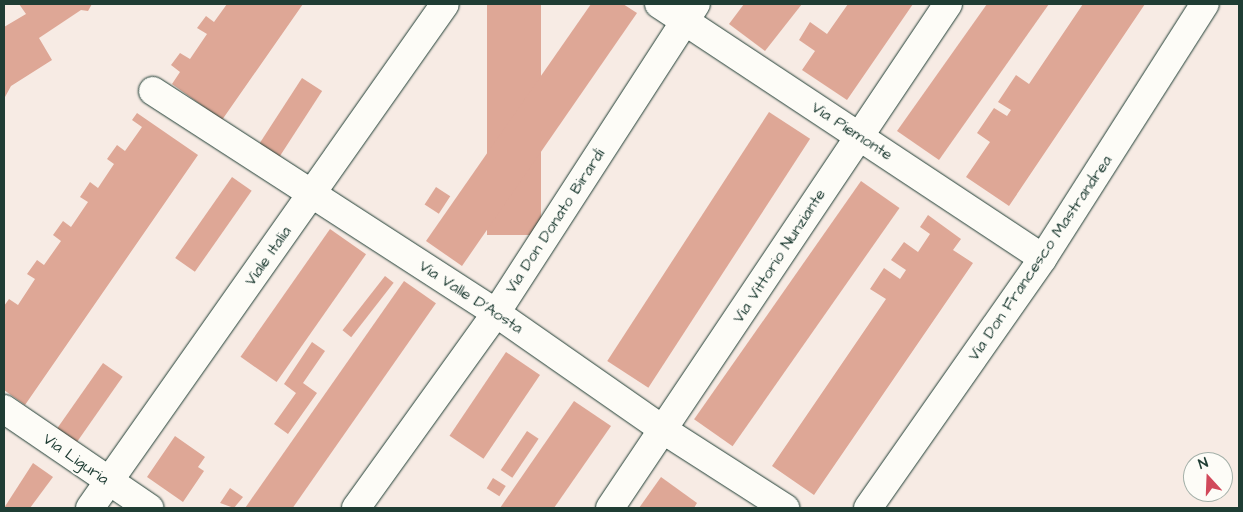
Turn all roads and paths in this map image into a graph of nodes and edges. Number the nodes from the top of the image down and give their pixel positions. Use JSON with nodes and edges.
{"nodes":[{"id":1,"x":445,"y":4,"type":"edge"},
{"id":2,"x":659,"y":4,"type":"edge"},
{"id":3,"x":948,"y":4,"type":"edge"},
{"id":4,"x":1205,"y":4,"type":"edge"},
{"id":5,"x":690,"y":12,"type":"edge"},
{"id":6,"x":153,"y":91,"type":"dead end"},
{"id":7,"x":858,"y":135,"type":"junction"},
{"id":8,"x":312,"y":194,"type":"junction"},
{"id":9,"x":1044,"y":258,"type":"junction"},
{"id":10,"x":496,"y":313,"type":"junction"},
{"id":11,"x":4,"y":409,"type":"edge"},
{"id":12,"x":665,"y":431,"type":"junction"},
{"id":13,"x":108,"y":482,"type":"junction"},
{"id":14,"x":90,"y":508,"type":"edge"},
{"id":15,"x":149,"y":508,"type":"edge"},
{"id":16,"x":356,"y":508,"type":"edge"},
{"id":17,"x":610,"y":508,"type":"edge"},
{"id":18,"x":785,"y":508,"type":"edge"},
{"id":19,"x":868,"y":508,"type":"edge"}],
"edges":[{"from":1,"to":8,"type":"street","name":"Viale Italia"},
{"from":2,"to":5,"type":"street","name":"Via Piemonte"},
{"from":3,"to":7,"type":"street","name":"Via Vittorio Nunziante"},
{"from":4,"to":9,"type":"street","name":"Via Don Francesco Mastrandrea"},
{"from":5,"to":7,"type":"street","name":"Via Piemonte"},
{"from":5,"to":10,"type":"street","name":"Via Don Donato Birardi"},
{"from":6,"to":8,"type":"street","name":"Via Valle D'Aosta"},
{"from":7,"to":9,"type":"street","name":"Via Piemonte"},
{"from":7,"to":12,"type":"street","name":"Via Vittorio Nunziante"},
{"from":8,"to":10,"type":"street","name":"Via Valle D'Aosta"},
{"from":8,"to":13,"type":"street","name":"Viale Italia"},
{"from":9,"to":19,"type":"street","name":"Via Don Francesco Mastrandrea"},
{"from":10,"to":12,"type":"street","name":"Via Valle D'Aosta"},
{"from":10,"to":16,"type":"street","name":"Via Don Donato Birardi"},
{"from":11,"to":13,"type":"street","name":"Via Liguria"},
{"from":12,"to":17,"type":"street","name":"Via Vittorio Nunziante"},
{"from":12,"to":18,"type":"street","name":"Via Valle D'Aosta"},
{"from":13,"to":14,"type":"street","name":"Viale Italia"},
{"from":13,"to":15,"type":"street","name":"Via Liguria"}]}
